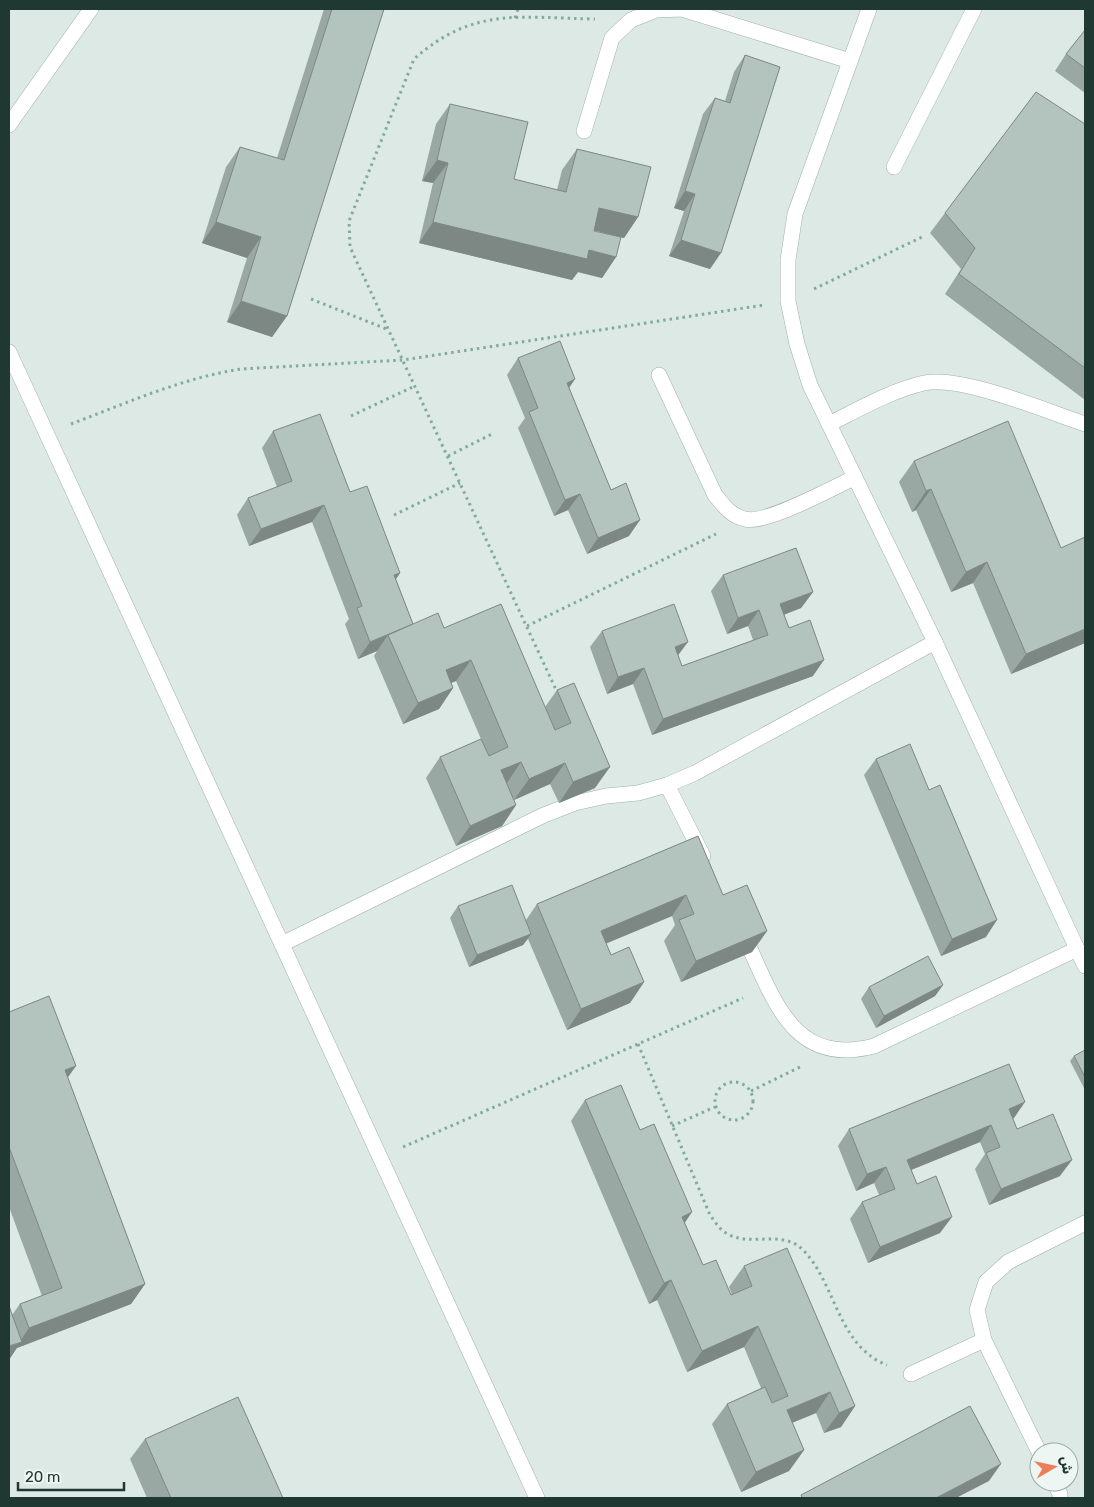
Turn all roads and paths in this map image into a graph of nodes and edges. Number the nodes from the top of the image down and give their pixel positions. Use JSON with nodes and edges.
{"nodes":[{"id":1,"x":91,"y":9,"type":"edge"},
{"id":2,"x":518,"y":9,"type":"edge"},
{"id":3,"x":869,"y":9,"type":"edge"},
{"id":4,"x":974,"y":9,"type":"edge"},
{"id":5,"x":515,"y":18,"type":"junction"},
{"id":6,"x":631,"y":20,"type":"junction"},
{"id":7,"x":850,"y":61,"type":"junction"},
{"id":8,"x":9,"y":125,"type":"edge"},
{"id":9,"x":584,"y":131,"type":"dead end"},
{"id":10,"x":894,"y":167,"type":"dead end"},
{"id":11,"x":922,"y":237,"type":"dead end"},
{"id":12,"x":311,"y":299,"type":"dead end"},
{"id":13,"x":788,"y":301,"type":"junction"},
{"id":14,"x":389,"y":330,"type":"junction"},
{"id":15,"x":9,"y":352,"type":"edge"},
{"id":16,"x":403,"y":360,"type":"junction"},
{"id":17,"x":659,"y":375,"type":"dead end"},
{"id":18,"x":415,"y":386,"type":"junction"},
{"id":19,"x":351,"y":416,"type":"dead end"},
{"id":20,"x":829,"y":424,"type":"junction"},
{"id":21,"x":1085,"y":424,"type":"edge"},
{"id":22,"x":46,"y":433,"type":"junction"},
{"id":23,"x":494,"y":433,"type":"dead end"},
{"id":24,"x":448,"y":456,"type":"junction"},
{"id":25,"x":854,"y":478,"type":"junction"},
{"id":26,"x":460,"y":483,"type":"junction"},
{"id":27,"x":394,"y":515,"type":"dead end"},
{"id":28,"x":746,"y":520,"type":"junction"},
{"id":29,"x":527,"y":626,"type":"junction"},
{"id":30,"x":935,"y":642,"type":"junction"},
{"id":31,"x":560,"y":698,"type":"edge"},
{"id":32,"x":667,"y":785,"type":"junction"},
{"id":33,"x":712,"y":873,"type":"edge"},
{"id":34,"x":734,"y":916,"type":"edge"},
{"id":35,"x":282,"y":944,"type":"junction"},
{"id":36,"x":1077,"y":949,"type":"junction"},
{"id":37,"x":1085,"y":966,"type":"edge"},
{"id":38,"x":769,"y":987,"type":"junction"},
{"id":39,"x":638,"y":1044,"type":"junction"},
{"id":40,"x":833,"y":1051,"type":"junction"},
{"id":41,"x":751,"y":1091,"type":"junction"},
{"id":42,"x":715,"y":1107,"type":"junction"},
{"id":43,"x":672,"y":1126,"type":"junction"},
{"id":44,"x":380,"y":1157,"type":"junction"},
{"id":45,"x":1085,"y":1223,"type":"edge"},
{"id":46,"x":984,"y":1340,"type":"junction"},
{"id":47,"x":910,"y":1374,"type":"joint"},
{"id":48,"x":1035,"y":1442,"type":"edge"},
{"id":49,"x":537,"y":1498,"type":"edge"}],
"edges":[{"from":1,"to":8,"type":"street"},
{"from":2,"to":5,"type":"path"},
{"from":3,"to":7,"type":"street"},
{"from":4,"to":10,"type":"street"},
{"from":5,"to":6,"type":"path"},
{"from":5,"to":14,"type":"path"},
{"from":6,"to":7,"type":"street"},
{"from":6,"to":9,"type":"street"},
{"from":7,"to":13,"type":"street"},
{"from":11,"to":13,"type":"path"},
{"from":12,"to":14,"type":"path"},
{"from":13,"to":16,"type":"path"},
{"from":13,"to":20,"type":"street"},
{"from":14,"to":16,"type":"path"},
{"from":15,"to":22,"type":"street"},
{"from":16,"to":18,"type":"path"},
{"from":16,"to":22,"type":"path"},
{"from":17,"to":28,"type":"street"},
{"from":18,"to":19,"type":"path"},
{"from":18,"to":24,"type":"path"},
{"from":20,"to":21,"type":"street"},
{"from":20,"to":25,"type":"street"},
{"from":22,"to":35,"type":"street"},
{"from":23,"to":24,"type":"path"},
{"from":24,"to":26,"type":"path"},
{"from":25,"to":28,"type":"street"},
{"from":25,"to":30,"type":"street"},
{"from":26,"to":27,"type":"path"},
{"from":26,"to":29,"type":"path"},
{"from":28,"to":29,"type":"path"},
{"from":29,"to":31,"type":"path"},
{"from":30,"to":32,"type":"street"},
{"from":30,"to":36,"type":"street"},
{"from":32,"to":33,"type":"street"},
{"from":32,"to":35,"type":"street"},
{"from":34,"to":38,"type":"street"},
{"from":35,"to":44,"type":"street"},
{"from":36,"to":37,"type":"street"},
{"from":36,"to":40,"type":"street"},
{"from":38,"to":39,"type":"path"},
{"from":38,"to":40,"type":"street"},
{"from":39,"to":43,"type":"path"},
{"from":39,"to":44,"type":"path"},
{"from":40,"to":41,"type":"path"},
{"from":41,"to":42,"type":"path"},
{"from":41,"to":42,"type":"path"},
{"from":42,"to":43,"type":"path"},
{"from":43,"to":47,"type":"path"},
{"from":44,"to":49,"type":"street"},
{"from":45,"to":46,"type":"street"},
{"from":46,"to":47,"type":"street"},
{"from":46,"to":48,"type":"street"}]}
